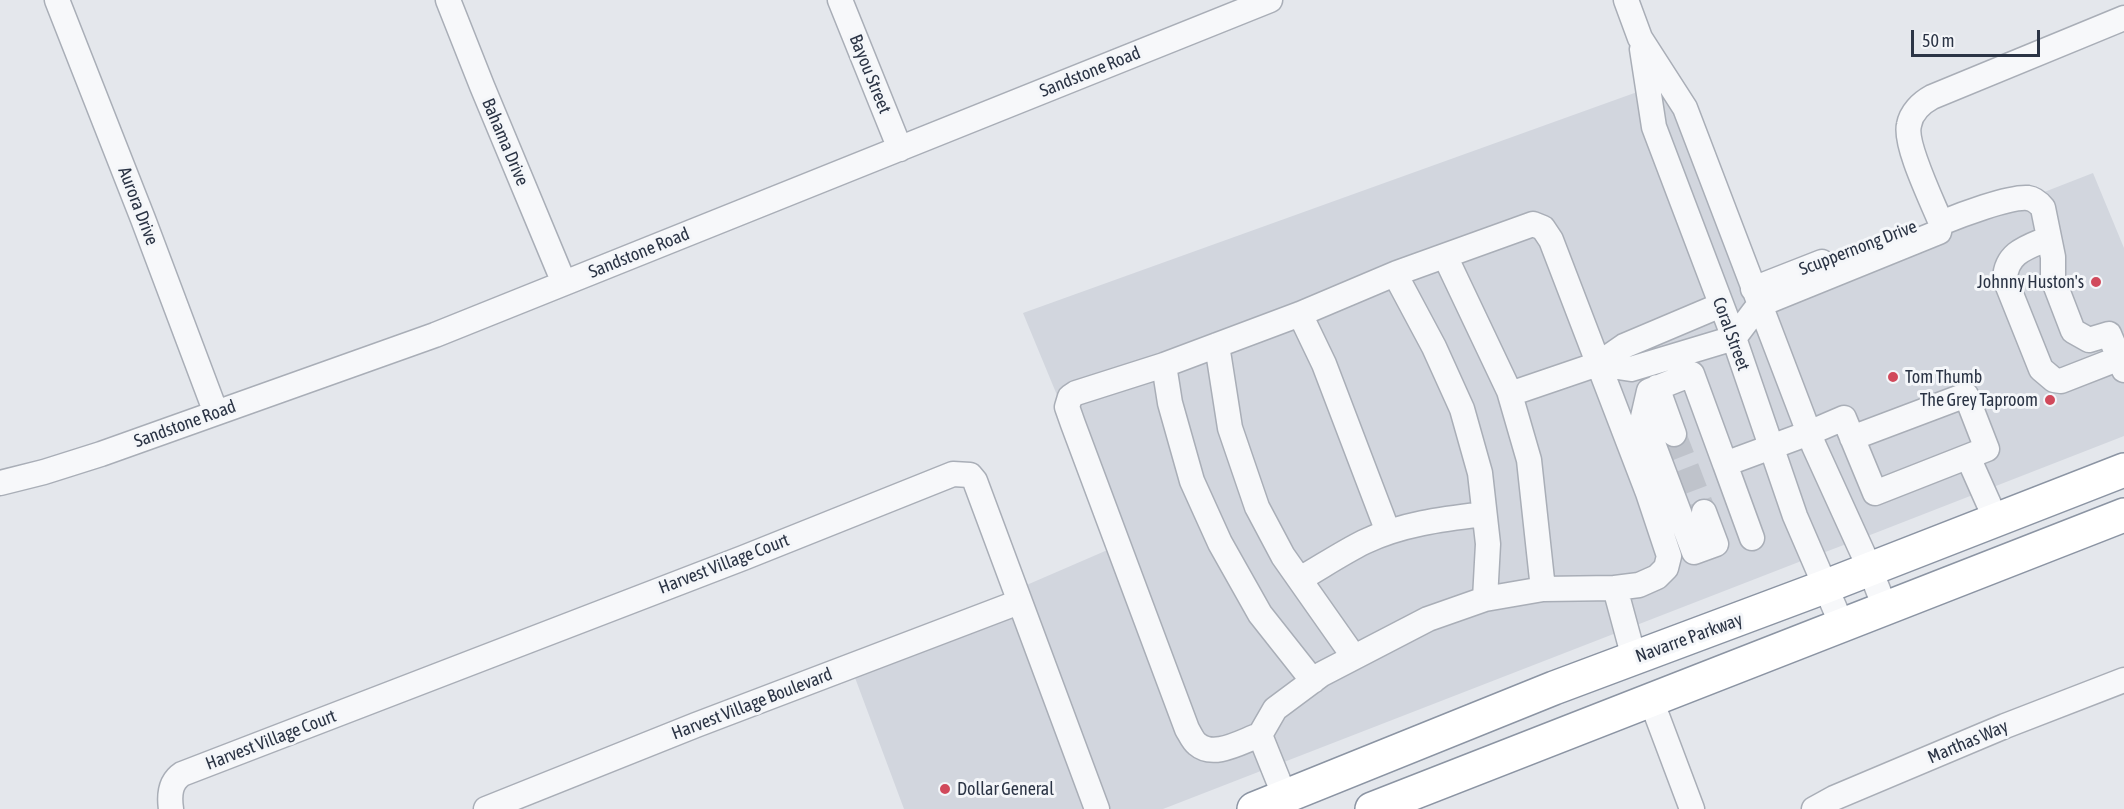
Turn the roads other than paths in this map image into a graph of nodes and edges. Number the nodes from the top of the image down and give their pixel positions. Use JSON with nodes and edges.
{"nodes":[{"id":1,"x":57,"y":0,"type":"edge"},
{"id":2,"x":448,"y":0,"type":"edge"},
{"id":3,"x":840,"y":0,"type":"edge"},
{"id":4,"x":1270,"y":0,"type":"edge"},
{"id":5,"x":1626,"y":0,"type":"edge"},
{"id":6,"x":1245,"y":4,"type":"edge"},
{"id":7,"x":2124,"y":18,"type":"edge"},
{"id":8,"x":1640,"y":38,"type":"junction"},
{"id":9,"x":900,"y":149,"type":"junction"},
{"id":10,"x":1941,"y":223,"type":"junction"},
{"id":11,"x":2049,"y":238,"type":"junction"},
{"id":12,"x":1445,"y":256,"type":"junction"},
{"id":13,"x":1395,"y":274,"type":"junction"},
{"id":14,"x":564,"y":283,"type":"junction"},
{"id":15,"x":1756,"y":297,"type":"junction"},
{"id":16,"x":1721,"y":305,"type":"junction"},
{"id":17,"x":1300,"y":314,"type":"junction"},
{"id":18,"x":1734,"y":338,"type":"junction"},
{"id":19,"x":1216,"y":345,"type":"junction"},
{"id":20,"x":1598,"y":364,"type":"junction"},
{"id":21,"x":2122,"y":364,"type":"edge"},
{"id":22,"x":1164,"y":365,"type":"junction"},
{"id":23,"x":1657,"y":387,"type":"junction"},
{"id":24,"x":1510,"y":394,"type":"junction"},
{"id":25,"x":216,"y":413,"type":"junction"},
{"id":26,"x":1809,"y":433,"type":"junction"},
{"id":27,"x":1674,"y":434,"type":"tunnel mouth"},
{"id":28,"x":1852,"y":438,"type":"junction"},
{"id":29,"x":1771,"y":447,"type":"junction"},
{"id":30,"x":1968,"y":457,"type":"junction"},
{"id":31,"x":1725,"y":464,"type":"junction"},
{"id":32,"x":2124,"y":470,"type":"edge"},
{"id":33,"x":0,"y":483,"type":"edge"},
{"id":34,"x":1704,"y":512,"type":"tunnel mouth"},
{"id":35,"x":1484,"y":514,"type":"junction"},
{"id":36,"x":2124,"y":515,"type":"edge"},
{"id":37,"x":1996,"y":520,"type":"junction"},
{"id":38,"x":1388,"y":532,"type":"junction"},
{"id":39,"x":1752,"y":538,"type":"dead end"},
{"id":40,"x":1870,"y":569,"type":"junction"},
{"id":41,"x":1300,"y":579,"type":"junction"},
{"id":42,"x":1824,"y":587,"type":"junction"},
{"id":43,"x":1615,"y":588,"type":"junction"},
{"id":44,"x":1543,"y":589,"type":"junction"},
{"id":45,"x":1485,"y":599,"type":"junction"},
{"id":46,"x":1019,"y":602,"type":"junction"},
{"id":47,"x":1885,"y":608,"type":"junction"},
{"id":48,"x":1842,"y":625,"type":"junction"},
{"id":49,"x":1354,"y":657,"type":"junction"},
{"id":50,"x":1634,"y":658,"type":"junction"},
{"id":51,"x":2124,"y":680,"type":"edge"},
{"id":52,"x":1313,"y":681,"type":"junction"},
{"id":53,"x":1651,"y":700,"type":"junction"},
{"id":54,"x":1260,"y":735,"type":"junction"},
{"id":55,"x":1359,"y":766,"type":"junction"},
{"id":56,"x":1282,"y":803,"type":"edge"},
{"id":57,"x":171,"y":809,"type":"edge"},
{"id":58,"x":486,"y":809,"type":"edge"},
{"id":59,"x":1097,"y":809,"type":"edge"},
{"id":60,"x":1254,"y":809,"type":"edge"},
{"id":61,"x":1315,"y":809,"type":"edge"},
{"id":62,"x":1372,"y":809,"type":"edge"},
{"id":63,"x":1692,"y":809,"type":"edge"},
{"id":64,"x":1814,"y":809,"type":"edge"}],
"edges":[{"from":1,"to":25,"type":"street","name":"Aurora Drive"},
{"from":2,"to":14,"type":"street","name":"Bahama Drive"},
{"from":3,"to":9,"type":"street","name":"Bayou Street"},
{"from":4,"to":6,"type":"street","name":"Sandstone Road"},
{"from":5,"to":8,"type":"street","name":"Coral Street"},
{"from":6,"to":9,"type":"street","name":"Sandstone Road"},
{"from":7,"to":10,"type":"street"},
{"from":8,"to":15,"type":"street","name":"Coral Street"},
{"from":8,"to":16,"type":"street","name":"Coral Street"},
{"from":9,"to":14,"type":"street","name":"Sandstone Road"},
{"from":10,"to":11,"type":"street","name":"Scuppernong Drive"},
{"from":10,"to":15,"type":"street","name":"Scuppernong Drive"},
{"from":11,"to":21,"type":"street","name":"Scuppernong Drive"},
{"from":11,"to":21,"type":"street"},
{"from":12,"to":13,"type":"street"},
{"from":12,"to":20,"type":"street"},
{"from":12,"to":24,"type":"street"},
{"from":13,"to":17,"type":"street"},
{"from":13,"to":35,"type":"street"},
{"from":14,"to":25,"type":"street","name":"Sandstone Road"},
{"from":15,"to":18,"type":"street"},
{"from":15,"to":26,"type":"street","name":"Coral Street"},
{"from":16,"to":18,"type":"street","name":"Coral Street"},
{"from":16,"to":20,"type":"street"},
{"from":17,"to":19,"type":"street"},
{"from":17,"to":38,"type":"street"},
{"from":18,"to":20,"type":"street"},
{"from":18,"to":29,"type":"street","name":"Coral Street"},
{"from":19,"to":22,"type":"street"},
{"from":19,"to":41,"type":"street"},
{"from":20,"to":24,"type":"street"},
{"from":20,"to":43,"type":"street"},
{"from":22,"to":52,"type":"street"},
{"from":22,"to":54,"type":"street"},
{"from":23,"to":27,"type":"street"},
{"from":23,"to":31,"type":"street"},
{"from":23,"to":34,"type":"street"},
{"from":24,"to":44,"type":"street"},
{"from":25,"to":33,"type":"street","name":"Sandstone Road"},
{"from":26,"to":28,"type":"street"},
{"from":26,"to":29,"type":"street"},
{"from":26,"to":40,"type":"street","name":"Coral Street"},
{"from":28,"to":30,"type":"street"},
{"from":28,"to":30,"type":"street"},
{"from":29,"to":31,"type":"street"},
{"from":29,"to":42,"type":"street","name":"Coral Street"},
{"from":30,"to":37,"type":"street"},
{"from":31,"to":39,"type":"street"},
{"from":32,"to":37,"type":"highway","name":"Navarre Parkway"},
{"from":35,"to":38,"type":"street"},
{"from":35,"to":45,"type":"street"},
{"from":36,"to":47,"type":"highway"},
{"from":37,"to":40,"type":"highway","name":"Navarre Parkway"},
{"from":38,"to":41,"type":"street"},
{"from":40,"to":42,"type":"highway","name":"Navarre Parkway"},
{"from":40,"to":47,"type":"street","name":"Coral Street"},
{"from":41,"to":49,"type":"street"},
{"from":42,"to":48,"type":"street","name":"Coral Street"},
{"from":42,"to":50,"type":"highway","name":"Navarre Parkway"},
{"from":43,"to":44,"type":"street"},
{"from":43,"to":50,"type":"street"},
{"from":44,"to":45,"type":"street"},
{"from":45,"to":49,"type":"street"},
{"from":46,"to":57,"type":"street","name":"Harvest Village Court"},
{"from":46,"to":58,"type":"street","name":"Harvest Village Boulevard"},
{"from":46,"to":59,"type":"street","name":"Harvest Village Court"},
{"from":47,"to":48,"type":"highway"},
{"from":48,"to":53,"type":"highway"},
{"from":49,"to":52,"type":"street"},
{"from":50,"to":55,"type":"highway","name":"Navarre Parkway"},
{"from":51,"to":64,"type":"street","name":"Marthas Way"},
{"from":52,"to":54,"type":"street"},
{"from":53,"to":62,"type":"highway"},
{"from":53,"to":63,"type":"street"},
{"from":54,"to":56,"type":"street"},
{"from":55,"to":56,"type":"highway","name":"Navarre Parkway"},
{"from":55,"to":61,"type":"highway"},
{"from":56,"to":60,"type":"highway","name":"Navarre Parkway"}]}
